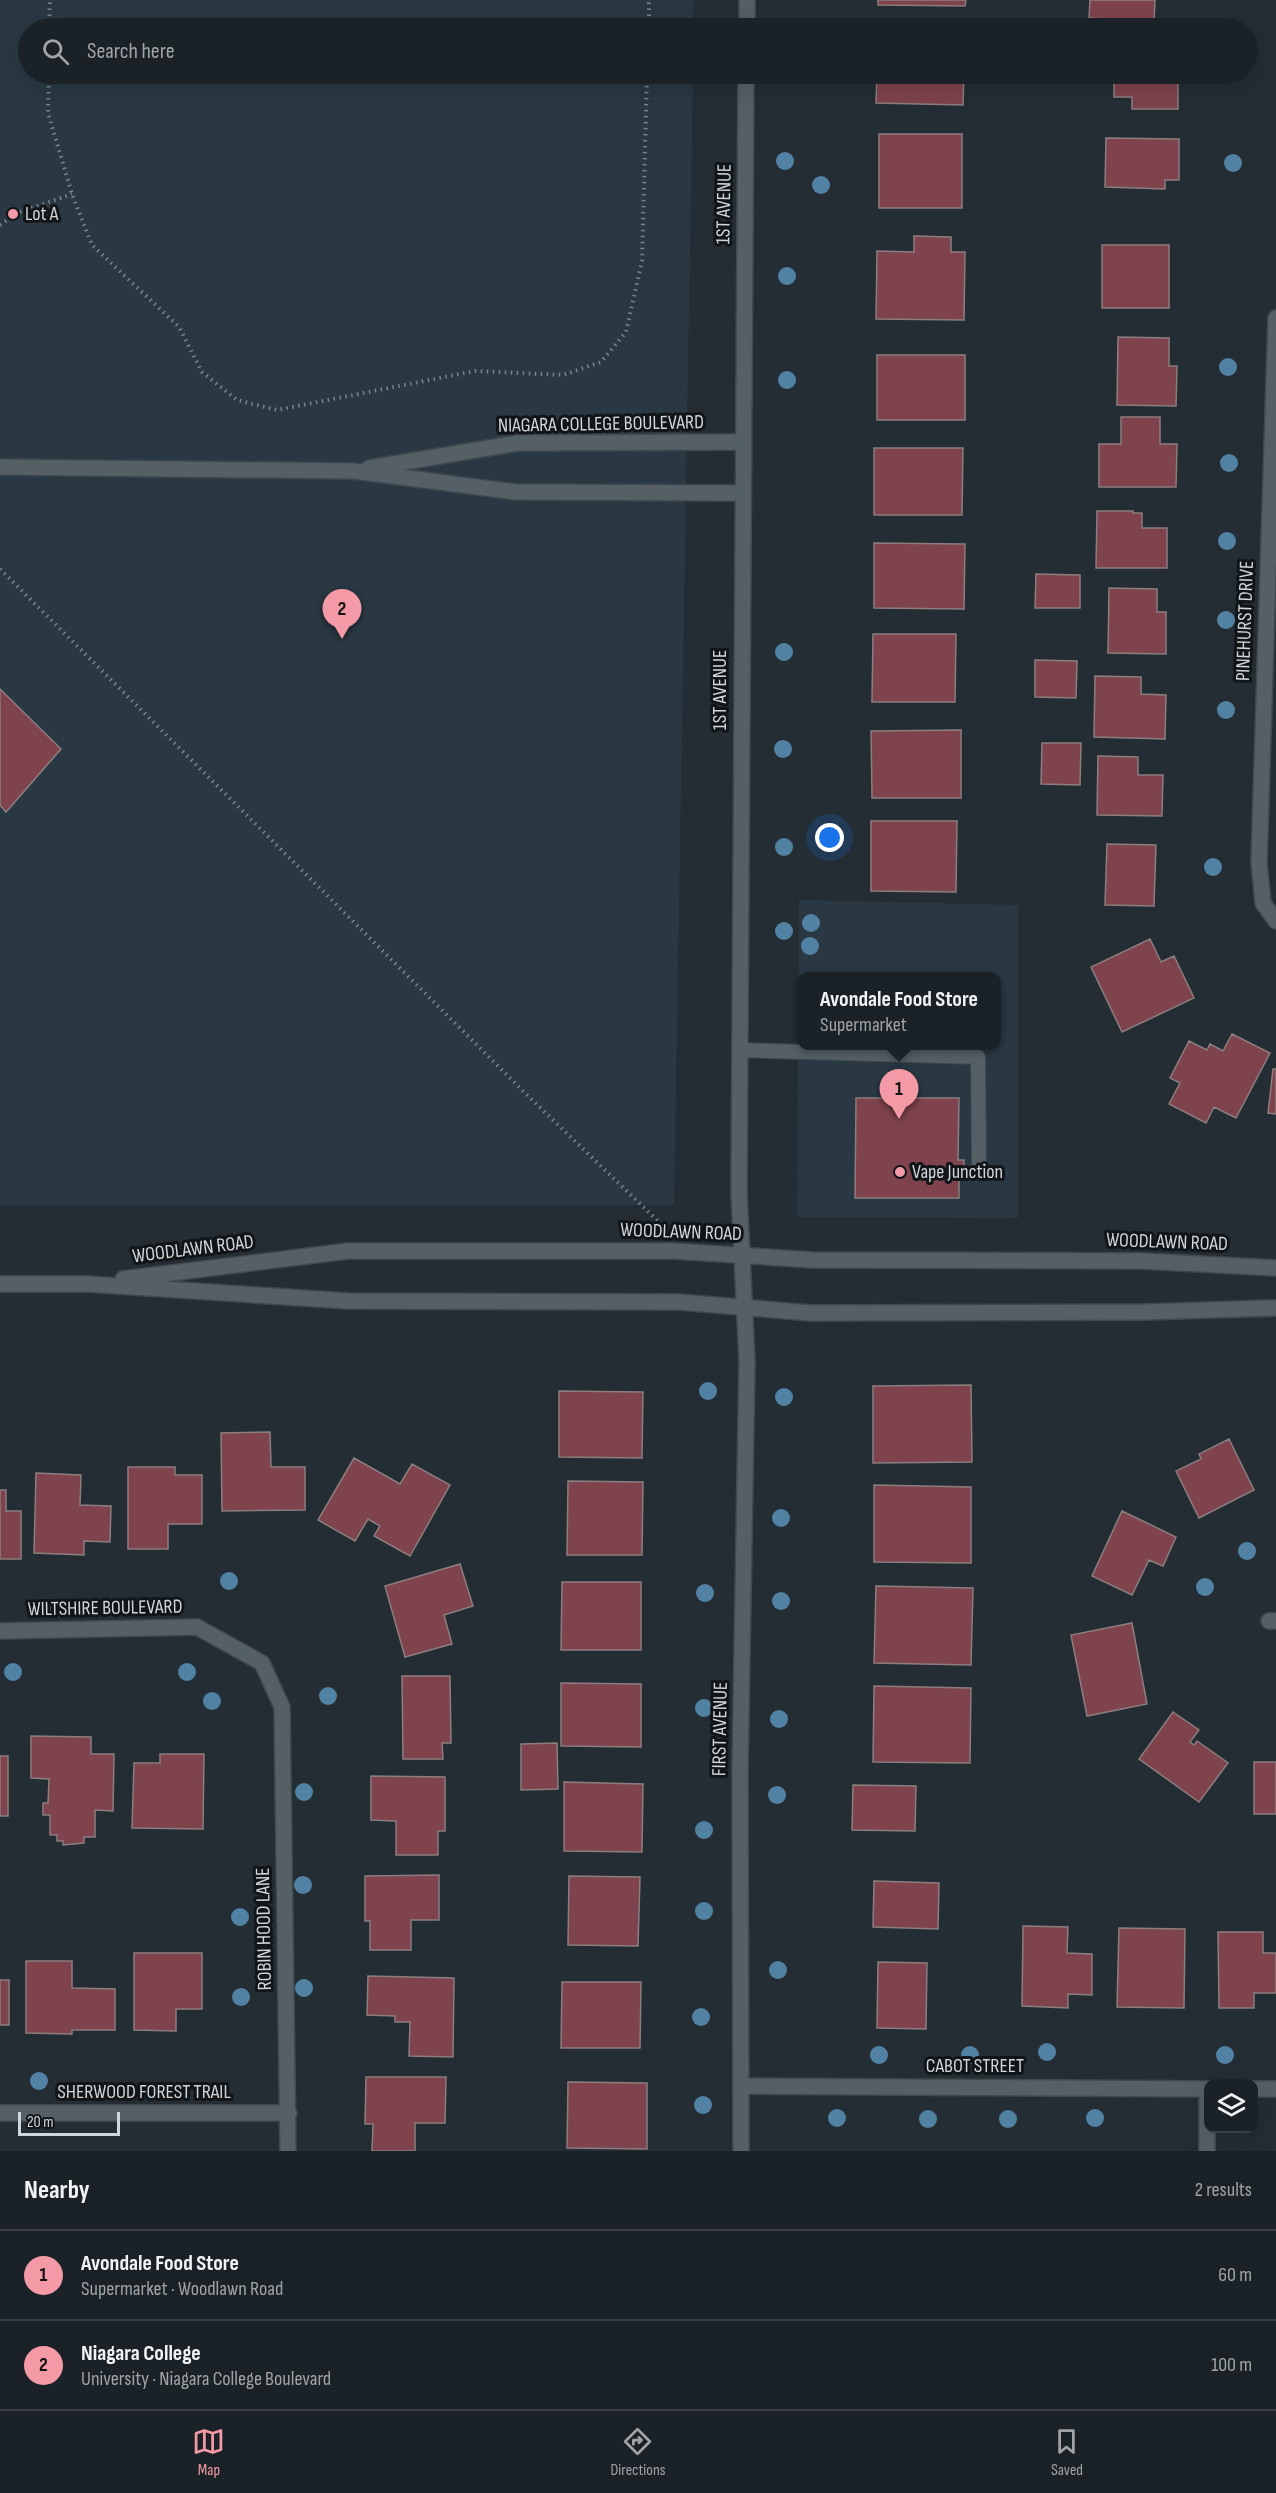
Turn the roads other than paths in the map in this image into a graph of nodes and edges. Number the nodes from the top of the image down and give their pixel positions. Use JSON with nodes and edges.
{"nodes":[{"id":1,"x":747,"y":0,"type":"edge"},
{"id":2,"x":747,"y":18,"type":"edge"},
{"id":3,"x":746,"y":84,"type":"edge"},
{"id":4,"x":1276,"y":318,"type":"edge"},
{"id":5,"x":742,"y":442,"type":"junction"},
{"id":6,"x":0,"y":467,"type":"edge"},
{"id":7,"x":354,"y":471,"type":"junction"},
{"id":8,"x":742,"y":493,"type":"junction"},
{"id":9,"x":1276,"y":921,"type":"edge"},
{"id":10,"x":739,"y":1050,"type":"junction"},
{"id":11,"x":979,"y":1170,"type":"dead end"},
{"id":12,"x":742,"y":1255,"type":"junction"},
{"id":13,"x":1276,"y":1268,"type":"edge"},
{"id":14,"x":0,"y":1284,"type":"edge"},
{"id":15,"x":87,"y":1284,"type":"junction"},
{"id":16,"x":745,"y":1307,"type":"junction"},
{"id":17,"x":1276,"y":1308,"type":"edge"},
{"id":18,"x":0,"y":1631,"type":"edge"},
{"id":19,"x":282,"y":1707,"type":"joint"},
{"id":20,"x":742,"y":2086,"type":"junction"},
{"id":21,"x":1204,"y":2089,"type":"edge"},
{"id":22,"x":1258,"y":2089,"type":"edge"},
{"id":23,"x":1276,"y":2089,"type":"edge"},
{"id":24,"x":0,"y":2113,"type":"edge"},
{"id":25,"x":288,"y":2113,"type":"junction"},
{"id":26,"x":1207,"y":2133,"type":"edge"},
{"id":27,"x":288,"y":2151,"type":"edge"},
{"id":28,"x":741,"y":2151,"type":"edge"},
{"id":29,"x":1207,"y":2151,"type":"edge"}],
"edges":[{"from":1,"to":2,"type":"street"},
{"from":3,"to":5,"type":"street","name":"1ST AVENUE"},
{"from":4,"to":9,"type":"street","name":"PINEHURST DRIVE"},
{"from":5,"to":7,"type":"street","name":"NIAGARA COLLEGE BOULEVARD"},
{"from":5,"to":8,"type":"street","name":"1ST AVENUE"},
{"from":6,"to":7,"type":"street","name":"NIAGARA COLLEGE BOULEVARD"},
{"from":7,"to":8,"type":"street","name":"NIAGARA COLLEGE BOULEVARD"},
{"from":8,"to":10,"type":"street","name":"1ST AVENUE"},
{"from":10,"to":11,"type":"lane"},
{"from":10,"to":12,"type":"street","name":"1ST AVENUE"},
{"from":12,"to":13,"type":"street","name":"WOODLAWN ROAD"},
{"from":12,"to":15,"type":"street","name":"WOODLAWN ROAD"},
{"from":12,"to":16,"type":"street","name":"1ST AVENUE"},
{"from":14,"to":15,"type":"street","name":"WOODLAWN ROAD"},
{"from":15,"to":16,"type":"street","name":"WOODLAWN ROAD"},
{"from":16,"to":17,"type":"street","name":"WOODLAWN ROAD"},
{"from":16,"to":20,"type":"street","name":"FIRST AVENUE"},
{"from":18,"to":19,"type":"street","name":"WILTSHIRE BOULEVARD"},
{"from":19,"to":25,"type":"street","name":"ROBIN HOOD LANE"},
{"from":20,"to":21,"type":"street","name":"CABOT STREET"},
{"from":20,"to":28,"type":"street","name":"FIRST AVENUE"},
{"from":22,"to":23,"type":"street"},
{"from":24,"to":25,"type":"street","name":"SHERWOOD FOREST TRAIL"},
{"from":25,"to":27,"type":"street","name":"ROBIN HOOD LANE"},
{"from":26,"to":29,"type":"street"}]}
